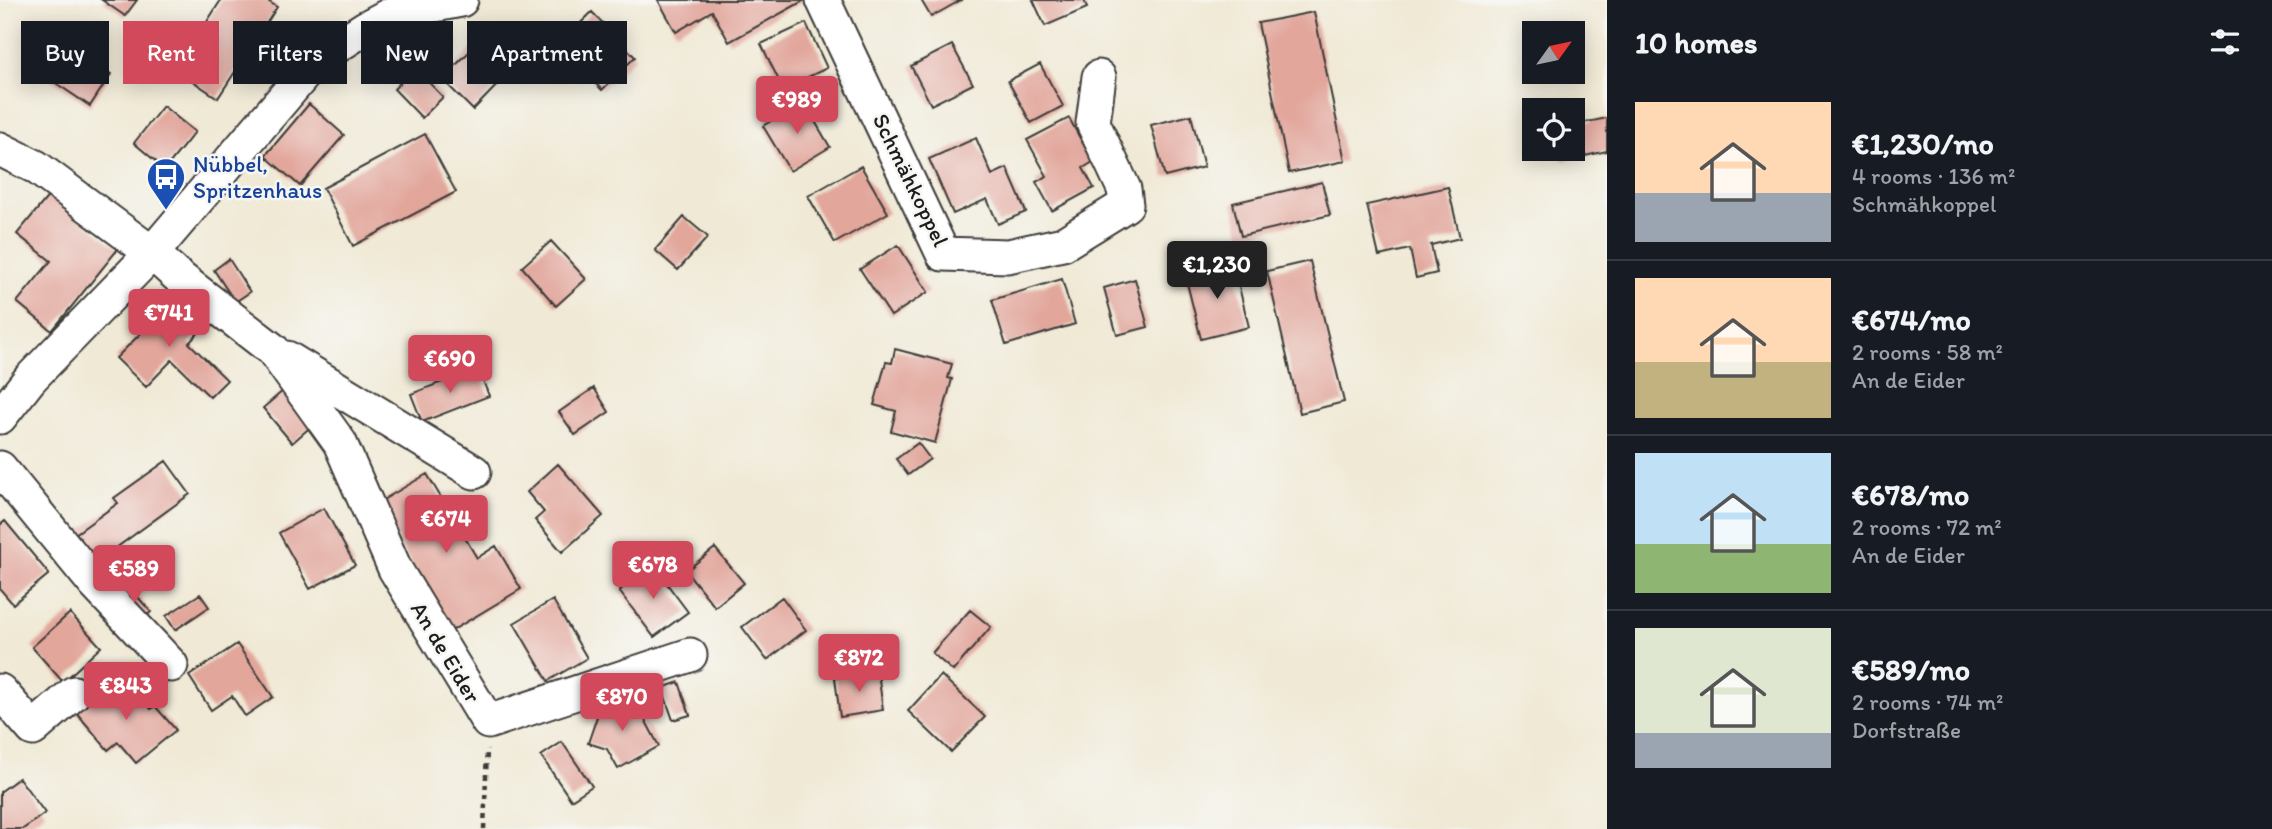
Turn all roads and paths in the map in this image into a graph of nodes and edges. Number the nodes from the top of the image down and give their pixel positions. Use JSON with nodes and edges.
{"nodes":[{"id":1,"x":461,"y":0,"type":"edge"},
{"id":2,"x":823,"y":0,"type":"edge"},
{"id":3,"x":390,"y":7,"type":"edge"},
{"id":4,"x":1099,"y":76,"type":"dead end"},
{"id":5,"x":0,"y":149,"type":"edge"},
{"id":6,"x":152,"y":253,"type":"junction"},
{"id":7,"x":273,"y":350,"type":"junction"},
{"id":8,"x":0,"y":417,"type":"edge"},
{"id":9,"x":0,"y":468,"type":"edge"},
{"id":10,"x":474,"y":472,"type":"dead end"},
{"id":11,"x":690,"y":655,"type":"dead end"},
{"id":12,"x":171,"y":665,"type":"dead end"},
{"id":13,"x":0,"y":691,"type":"edge"},
{"id":14,"x":74,"y":694,"type":"dead end"},
{"id":15,"x":486,"y":788,"type":"dead end"},
{"id":16,"x":484,"y":829,"type":"edge"}],
"edges":[{"from":1,"to":3,"type":"street"},
{"from":2,"to":4,"type":"street","name":"Schmähkoppel"},
{"from":3,"to":6,"type":"street"},
{"from":5,"to":6,"type":"street","name":"An de Eider"},
{"from":6,"to":7,"type":"street","name":"An de Eider"},
{"from":6,"to":8,"type":"street"},
{"from":7,"to":10,"type":"street"},
{"from":7,"to":11,"type":"street","name":"An de Eider"},
{"from":9,"to":12,"type":"street"},
{"from":13,"to":14,"type":"street"},
{"from":15,"to":16,"type":"path"}]}
